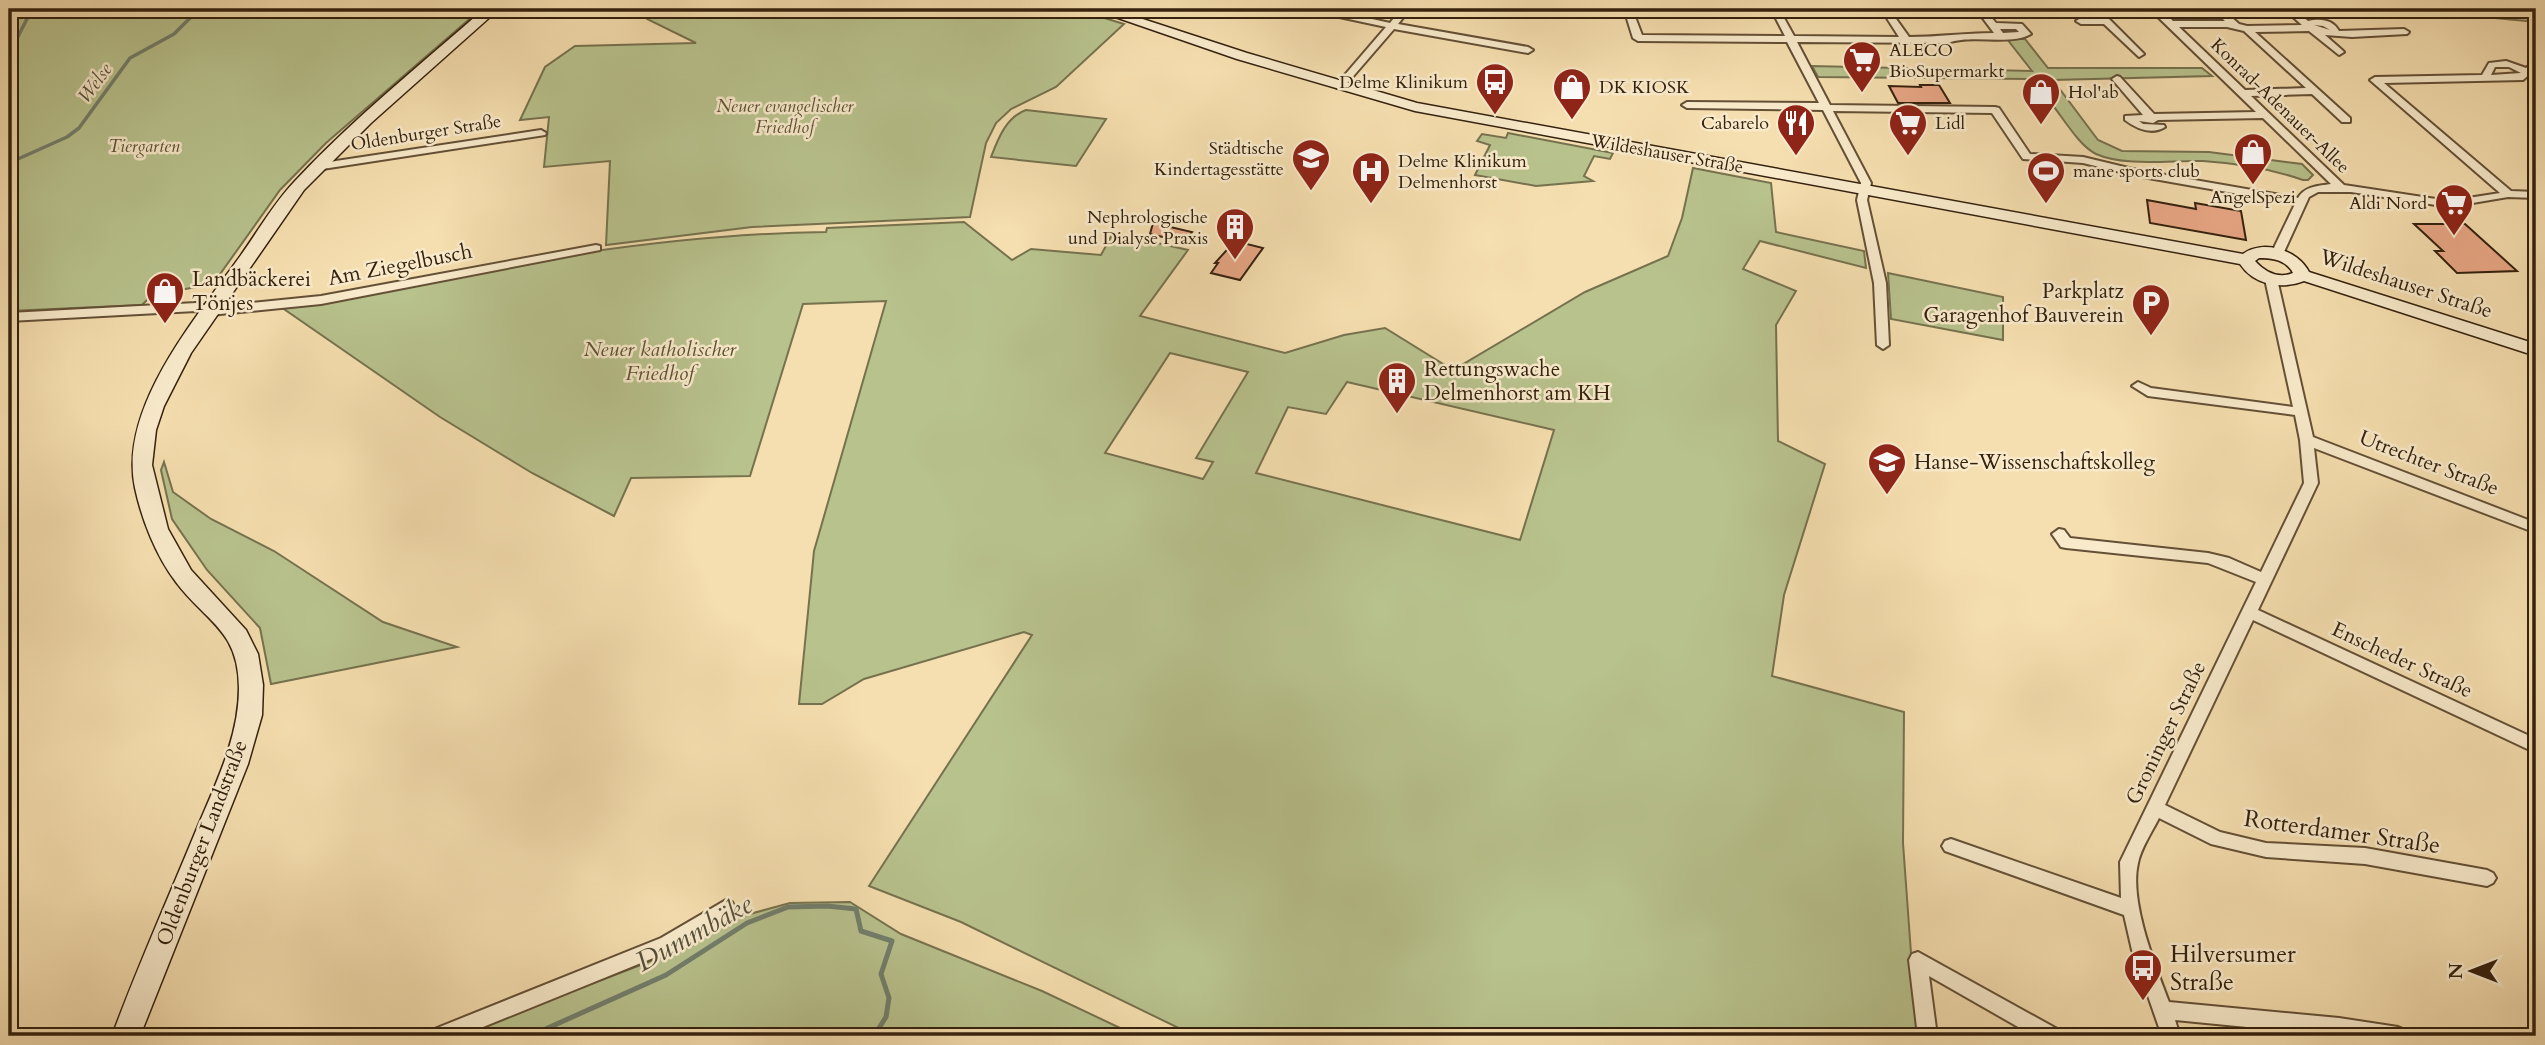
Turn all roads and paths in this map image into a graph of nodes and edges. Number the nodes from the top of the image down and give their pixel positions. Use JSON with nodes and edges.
{"nodes":[{"id":1,"x":492,"y":9,"type":"edge"},
{"id":2,"x":1098,"y":9,"type":"edge"},
{"id":3,"x":1316,"y":9,"type":"edge"},
{"id":4,"x":1406,"y":9,"type":"edge"},
{"id":5,"x":1628,"y":9,"type":"edge"},
{"id":6,"x":1775,"y":9,"type":"edge"},
{"id":7,"x":1885,"y":9,"type":"edge"},
{"id":8,"x":1980,"y":9,"type":"edge"},
{"id":9,"x":2217,"y":9,"type":"edge"},
{"id":10,"x":2288,"y":9,"type":"edge"},
{"id":11,"x":2158,"y":11,"type":"edge"},
{"id":12,"x":2099,"y":15,"type":"edge"},
{"id":13,"x":2081,"y":21,"type":"dead end"},
{"id":14,"x":2171,"y":24,"type":"junction"},
{"id":15,"x":1393,"y":26,"type":"junction"},
{"id":16,"x":1994,"y":26,"type":"junction"},
{"id":17,"x":2242,"y":28,"type":"junction"},
{"id":18,"x":2310,"y":28,"type":"junction"},
{"id":19,"x":2404,"y":32,"type":"dead end"},
{"id":20,"x":2001,"y":36,"type":"junction"},
{"id":21,"x":1791,"y":39,"type":"junction"},
{"id":22,"x":1906,"y":40,"type":"junction"},
{"id":23,"x":1528,"y":50,"type":"dead end"},
{"id":24,"x":2339,"y":52,"type":"dead end"},
{"id":25,"x":2139,"y":54,"type":"dead end"},
{"id":26,"x":2536,"y":63,"type":"edge"},
{"id":27,"x":2527,"y":73,"type":"junction"},
{"id":28,"x":2117,"y":79,"type":"dead end"},
{"id":29,"x":2484,"y":79,"type":"junction"},
{"id":30,"x":1340,"y":86,"type":"junction"},
{"id":31,"x":2314,"y":91,"type":"junction"},
{"id":32,"x":2241,"y":93,"type":"junction"},
{"id":33,"x":1687,"y":105,"type":"dead end"},
{"id":34,"x":1826,"y":107,"type":"junction"},
{"id":35,"x":2264,"y":115,"type":"junction"},
{"id":36,"x":2150,"y":116,"type":"junction"},
{"id":37,"x":2346,"y":120,"type":"dead end"},
{"id":38,"x":541,"y":133,"type":"dead end"},
{"id":39,"x":316,"y":167,"type":"junction"},
{"id":40,"x":2341,"y":188,"type":"junction"},
{"id":41,"x":1865,"y":190,"type":"junction"},
{"id":42,"x":2508,"y":194,"type":"junction"},
{"id":43,"x":2536,"y":195,"type":"edge"},
{"id":44,"x":2303,"y":202,"type":"junction"},
{"id":45,"x":597,"y":248,"type":"dead end"},
{"id":46,"x":2277,"y":254,"type":"junction"},
{"id":47,"x":2246,"y":260,"type":"junction"},
{"id":48,"x":2302,"y":275,"type":"junction"},
{"id":49,"x":2271,"y":279,"type":"junction"},
{"id":50,"x":209,"y":311,"type":"junction"},
{"id":51,"x":9,"y":317,"type":"edge"},
{"id":52,"x":1883,"y":345,"type":"dead end"},
{"id":53,"x":2536,"y":350,"type":"edge"},
{"id":54,"x":2138,"y":386,"type":"dead end"},
{"id":55,"x":2301,"y":412,"type":"junction"},
{"id":56,"x":2307,"y":440,"type":"junction"},
{"id":57,"x":2536,"y":528,"type":"edge"},
{"id":58,"x":2059,"y":534,"type":"dead end"},
{"id":59,"x":2262,"y":579,"type":"junction"},
{"id":60,"x":2249,"y":612,"type":"junction"},
{"id":61,"x":2536,"y":746,"type":"edge"},
{"id":62,"x":2155,"y":808,"type":"junction"},
{"id":63,"x":1951,"y":846,"type":"dead end"},
{"id":64,"x":2487,"y":878,"type":"dead end"},
{"id":65,"x":726,"y":908,"type":"dead end"},
{"id":66,"x":2130,"y":909,"type":"junction"},
{"id":67,"x":2163,"y":1010,"type":"junction"},
{"id":68,"x":126,"y":1036,"type":"edge"},
{"id":69,"x":439,"y":1036,"type":"edge"},
{"id":70,"x":1927,"y":1036,"type":"edge"},
{"id":71,"x":2052,"y":1036,"type":"edge"},
{"id":72,"x":2171,"y":1036,"type":"edge"},
{"id":73,"x":2398,"y":1036,"type":"edge"}],
"edges":[{"from":1,"to":39,"type":"main road","name":"Oldenburger Landstraße"},
{"from":2,"to":30,"type":"main road","name":"Wildeshauser Straße"},
{"from":3,"to":15,"type":"street"},
{"from":4,"to":15,"type":"street"},
{"from":5,"to":21,"type":"street"},
{"from":6,"to":21,"type":"street"},
{"from":7,"to":22,"type":"street"},
{"from":8,"to":16,"type":"street"},
{"from":9,"to":17,"type":"street"},
{"from":10,"to":18,"type":"street"},
{"from":11,"to":12,"type":"street"},
{"from":11,"to":14,"type":"street","name":"Konrad-Adenauer-Allee"},
{"from":12,"to":13,"type":"street"},
{"from":12,"to":25,"type":"street"},
{"from":14,"to":17,"type":"street"},
{"from":14,"to":32,"type":"street","name":"Konrad-Adenauer-Allee"},
{"from":15,"to":23,"type":"street"},
{"from":15,"to":30,"type":"street"},
{"from":16,"to":20,"type":"street"},
{"from":16,"to":20,"type":"street"},
{"from":17,"to":18,"type":"street"},
{"from":17,"to":31,"type":"street"},
{"from":18,"to":19,"type":"street"},
{"from":18,"to":24,"type":"street"},
{"from":20,"to":22,"type":"street"},
{"from":21,"to":22,"type":"street"},
{"from":21,"to":34,"type":"street"},
{"from":26,"to":27,"type":"street"},
{"from":27,"to":29,"type":"street"},
{"from":27,"to":29,"type":"street"},
{"from":28,"to":36,"type":"street"},
{"from":29,"to":42,"type":"street"},
{"from":30,"to":41,"type":"main road","name":"Wildeshauser Straße"},
{"from":31,"to":32,"type":"street"},
{"from":31,"to":37,"type":"street"},
{"from":32,"to":35,"type":"street","name":"Konrad-Adenauer-Allee"},
{"from":33,"to":34,"type":"street"},
{"from":34,"to":41,"type":"street"},
{"from":34,"to":44,"type":"street"},
{"from":35,"to":36,"type":"street"},
{"from":35,"to":40,"type":"street","name":"Konrad-Adenauer-Allee"},
{"from":36,"to":36,"type":"street"},
{"from":38,"to":39,"type":"street","name":"Oldenburger Straße"},
{"from":39,"to":50,"type":"main road","name":"Oldenburger Landstraße"},
{"from":40,"to":42,"type":"street"},
{"from":40,"to":44,"type":"street","name":"Konrad-Adenauer-Allee"},
{"from":41,"to":47,"type":"main road","name":"Wildeshauser Straße"},
{"from":41,"to":52,"type":"street"},
{"from":42,"to":43,"type":"street"},
{"from":44,"to":46,"type":"street"},
{"from":45,"to":50,"type":"street","name":"Am Ziegelbusch"},
{"from":46,"to":47,"type":"main road","name":"Wildeshauser Straße"},
{"from":46,"to":48,"type":"main road","name":"Wildeshauser Straße"},
{"from":47,"to":49,"type":"main road","name":"Wildeshauser Straße"},
{"from":48,"to":49,"type":"main road","name":"Wildeshauser Straße"},
{"from":48,"to":53,"type":"main road","name":"Wildeshauser Straße"},
{"from":49,"to":55,"type":"street","name":"Groninger Straße"},
{"from":50,"to":51,"type":"street","name":"Am Ziegelbusch"},
{"from":50,"to":68,"type":"main road","name":"Oldenburger Landstraße"},
{"from":54,"to":55,"type":"street"},
{"from":55,"to":56,"type":"street","name":"Groninger Straße"},
{"from":56,"to":57,"type":"street","name":"Utrechter Straße"},
{"from":56,"to":59,"type":"street","name":"Groninger Straße"},
{"from":58,"to":59,"type":"street"},
{"from":59,"to":60,"type":"street","name":"Groninger Straße"},
{"from":60,"to":61,"type":"street","name":"Enscheder Straße"},
{"from":60,"to":62,"type":"street","name":"Groninger Straße"},
{"from":62,"to":64,"type":"street","name":"Rotterdamer Straße"},
{"from":62,"to":66,"type":"street","name":"Groninger Straße"},
{"from":63,"to":66,"type":"street"},
{"from":65,"to":69,"type":"street"},
{"from":66,"to":67,"type":"street","name":"Groninger Straße"},
{"from":67,"to":72,"type":"street","name":"Groninger Straße"},
{"from":67,"to":73,"type":"street"},
{"from":70,"to":71,"type":"street"}]}
